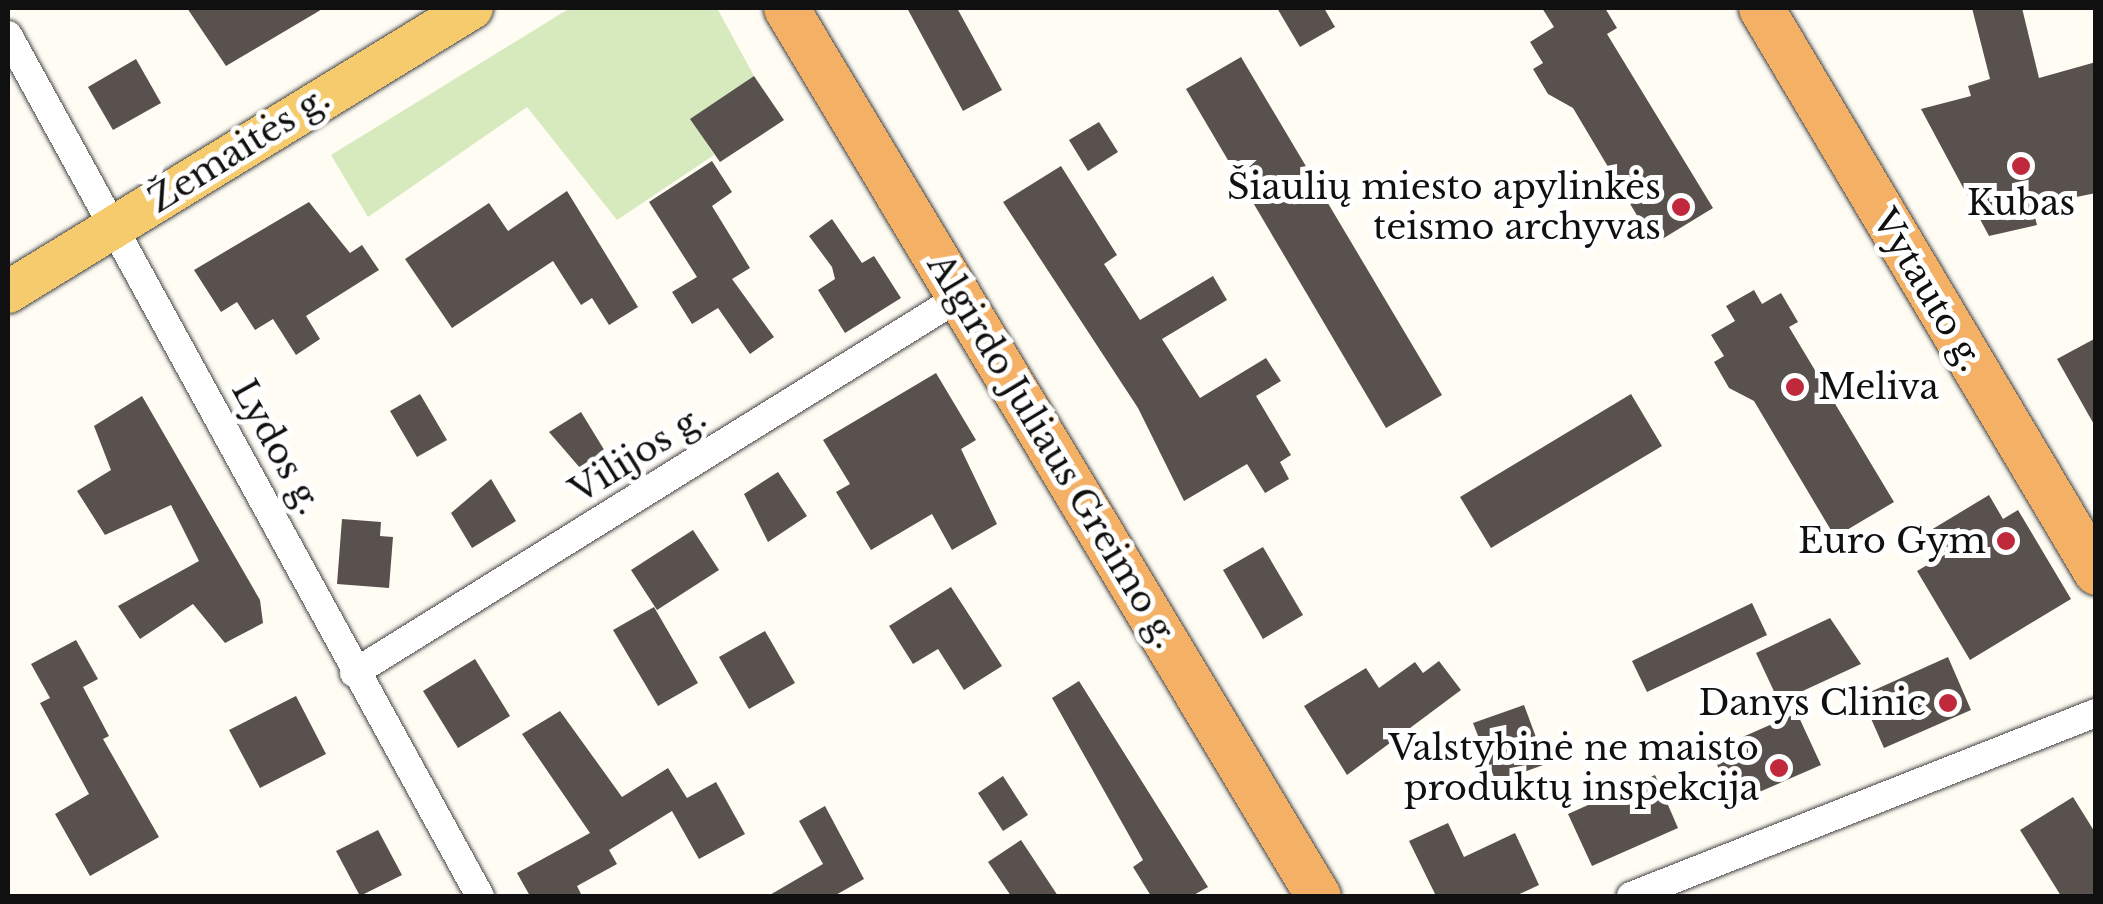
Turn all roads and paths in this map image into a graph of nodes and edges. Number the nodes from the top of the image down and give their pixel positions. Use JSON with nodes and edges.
{"nodes":[{"id":1,"x":472,"y":8,"type":"edge"},
{"id":2,"x":786,"y":8,"type":"edge"},
{"id":3,"x":1770,"y":9,"type":"edge"},
{"id":4,"x":8,"y":34,"type":"edge"},
{"id":5,"x":112,"y":228,"type":"junction"},
{"id":6,"x":8,"y":292,"type":"edge"},
{"id":7,"x":961,"y":296,"type":"junction"},
{"id":8,"x":2096,"y":572,"type":"edge"},
{"id":9,"x":354,"y":674,"type":"junction"},
{"id":10,"x":2096,"y":713,"type":"edge"},
{"id":11,"x":480,"y":896,"type":"edge"},
{"id":12,"x":1318,"y":896,"type":"edge"},
{"id":13,"x":1630,"y":896,"type":"edge"}],
"edges":[{"from":1,"to":5,"type":"main road","name":"Žemaitės g."},
{"from":2,"to":7,"type":"highway","name":"Algirdo Juliaus Greimo g."},
{"from":3,"to":8,"type":"highway","name":"Vytauto g."},
{"from":4,"to":5,"type":"street","name":"Lydos g."},
{"from":5,"to":6,"type":"main road","name":"Žemaitės g."},
{"from":5,"to":9,"type":"street","name":"Lydos g."},
{"from":7,"to":9,"type":"street","name":"Vilijos g."},
{"from":7,"to":12,"type":"highway","name":"Algirdo Juliaus Greimo g."},
{"from":9,"to":11,"type":"street","name":"Lydos g."},
{"from":10,"to":13,"type":"street"}]}
